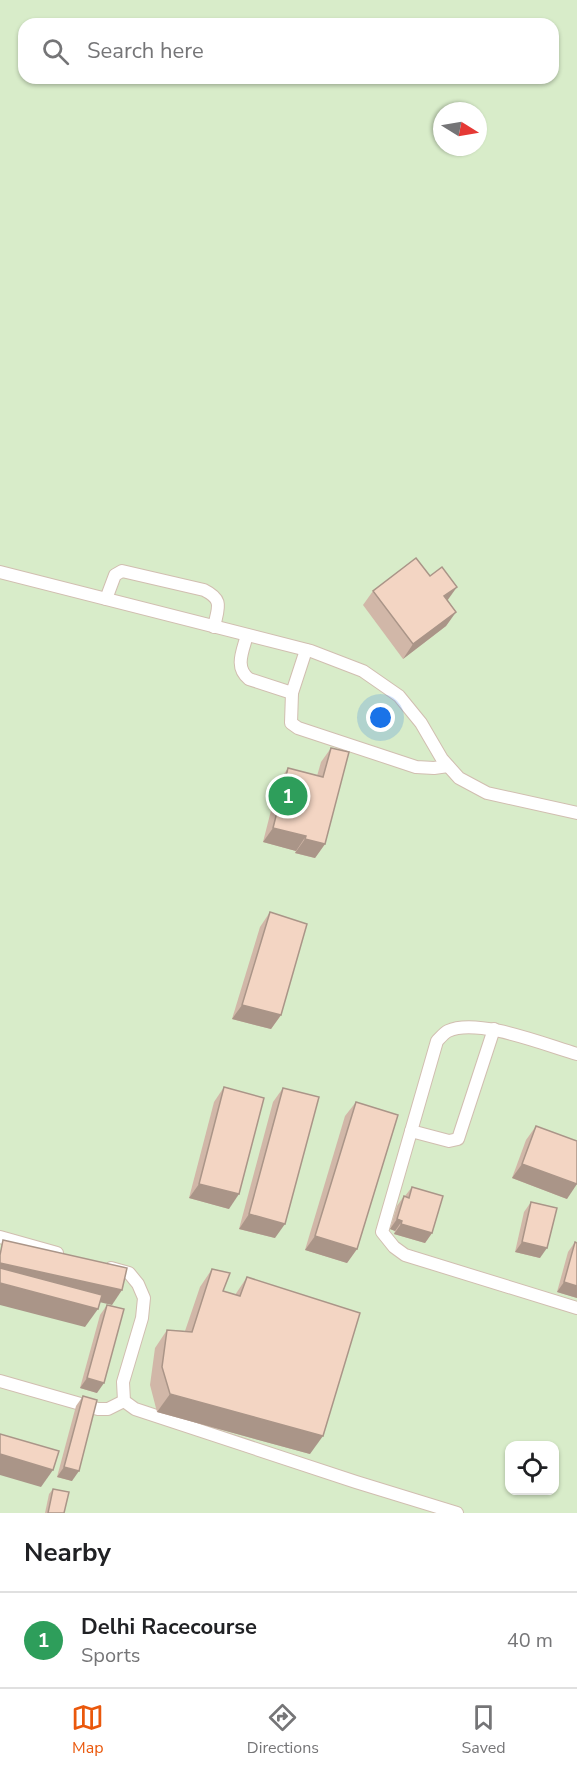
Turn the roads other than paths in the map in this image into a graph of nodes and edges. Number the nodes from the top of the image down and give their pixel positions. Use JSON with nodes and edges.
{"nodes":[{"id":1,"x":0,"y":572,"type":"edge"},
{"id":2,"x":106,"y":599,"type":"junction"},
{"id":3,"x":214,"y":627,"type":"junction"},
{"id":4,"x":247,"y":635,"type":"junction"},
{"id":5,"x":306,"y":650,"type":"junction"},
{"id":6,"x":292,"y":693,"type":"junction"},
{"id":7,"x":448,"y":766,"type":"junction"},
{"id":8,"x":577,"y":813,"type":"edge"},
{"id":9,"x":494,"y":1029,"type":"junction"},
{"id":10,"x":577,"y":1054,"type":"edge"},
{"id":11,"x":411,"y":1131,"type":"junction"},
{"id":12,"x":0,"y":1237,"type":"edge"},
{"id":13,"x":65,"y":1255,"type":"edge"},
{"id":14,"x":97,"y":1264,"type":"edge"},
{"id":15,"x":577,"y":1308,"type":"edge"},
{"id":16,"x":0,"y":1382,"type":"edge"},
{"id":17,"x":124,"y":1401,"type":"junction"},
{"id":18,"x":457,"y":1513,"type":"edge"}],
"edges":[{"from":1,"to":2,"type":"lane"},
{"from":2,"to":3,"type":"lane"},
{"from":2,"to":3,"type":"lane"},
{"from":3,"to":4,"type":"lane"},
{"from":4,"to":5,"type":"lane"},
{"from":4,"to":6,"type":"lane"},
{"from":5,"to":6,"type":"lane"},
{"from":5,"to":7,"type":"lane"},
{"from":6,"to":7,"type":"lane"},
{"from":7,"to":8,"type":"lane"},
{"from":9,"to":10,"type":"lane"},
{"from":9,"to":11,"type":"lane"},
{"from":9,"to":11,"type":"lane"},
{"from":11,"to":15,"type":"lane"},
{"from":12,"to":13,"type":"lane"},
{"from":14,"to":17,"type":"lane"},
{"from":16,"to":17,"type":"lane"},
{"from":17,"to":18,"type":"lane"}]}
